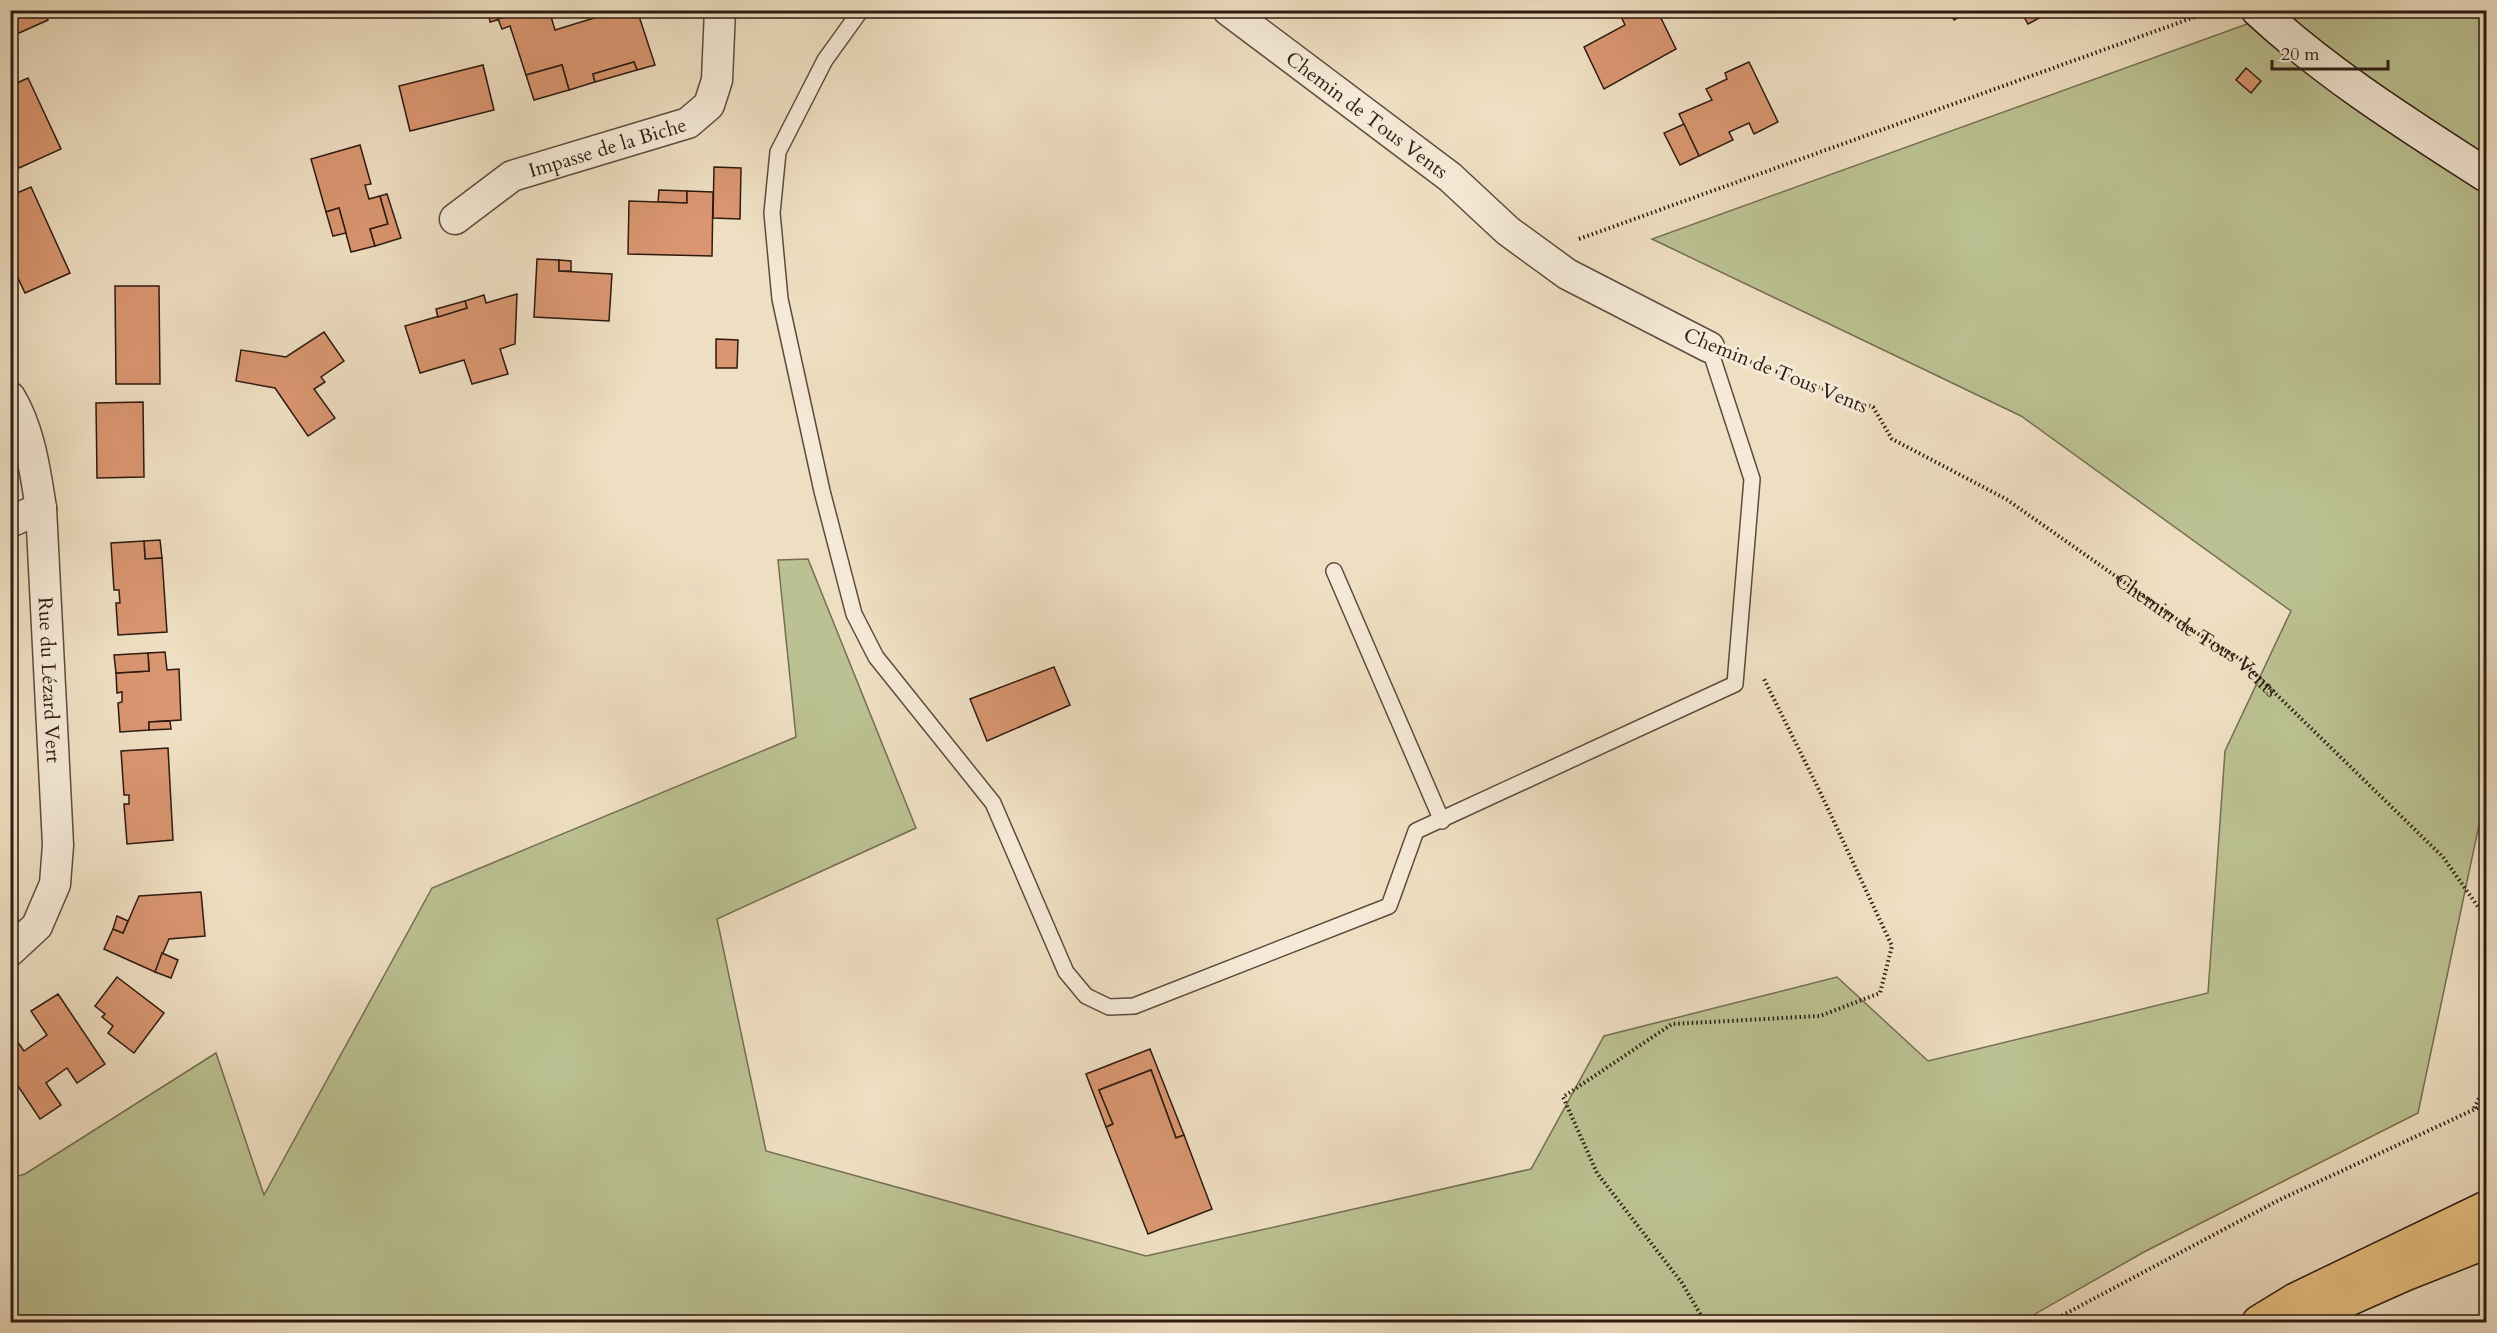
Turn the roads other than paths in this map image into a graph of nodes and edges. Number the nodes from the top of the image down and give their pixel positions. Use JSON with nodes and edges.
{"nodes":[{"id":1,"x":720,"y":10,"type":"edge"},
{"id":2,"x":861,"y":10,"type":"edge"},
{"id":3,"x":1228,"y":10,"type":"edge"},
{"id":4,"x":2258,"y":10,"type":"edge"},
{"id":5,"x":2487,"y":174,"type":"edge"},
{"id":6,"x":455,"y":219,"type":"dead end"},
{"id":7,"x":1709,"y":347,"type":"joint"},
{"id":8,"x":10,"y":397,"type":"edge"},
{"id":9,"x":41,"y":508,"type":"junction"},
{"id":10,"x":10,"y":522,"type":"edge"},
{"id":11,"x":1334,"y":571,"type":"dead end"},
{"id":12,"x":1442,"y":820,"type":"junction"},
{"id":13,"x":10,"y":951,"type":"edge"},
{"id":14,"x":2487,"y":1208,"type":"edge"},
{"id":15,"x":2487,"y":1242,"type":"edge"},
{"id":16,"x":2259,"y":1323,"type":"edge"},
{"id":17,"x":2297,"y":1323,"type":"edge"}],
"edges":[{"from":1,"to":6,"type":"street","name":"Impasse de la Biche"},
{"from":2,"to":12,"type":"lane"},
{"from":3,"to":7,"type":"street","name":"Chemin de Tous Vents"},
{"from":4,"to":5,"type":"street"},
{"from":7,"to":12,"type":"lane"},
{"from":8,"to":9,"type":"street","name":"Rue du Lézard Vert"},
{"from":9,"to":10,"type":"street"},
{"from":9,"to":13,"type":"street","name":"Rue du Lézard Vert"},
{"from":11,"to":12,"type":"lane"},
{"from":14,"to":16,"type":"main road"},
{"from":15,"to":17,"type":"main road"}]}
